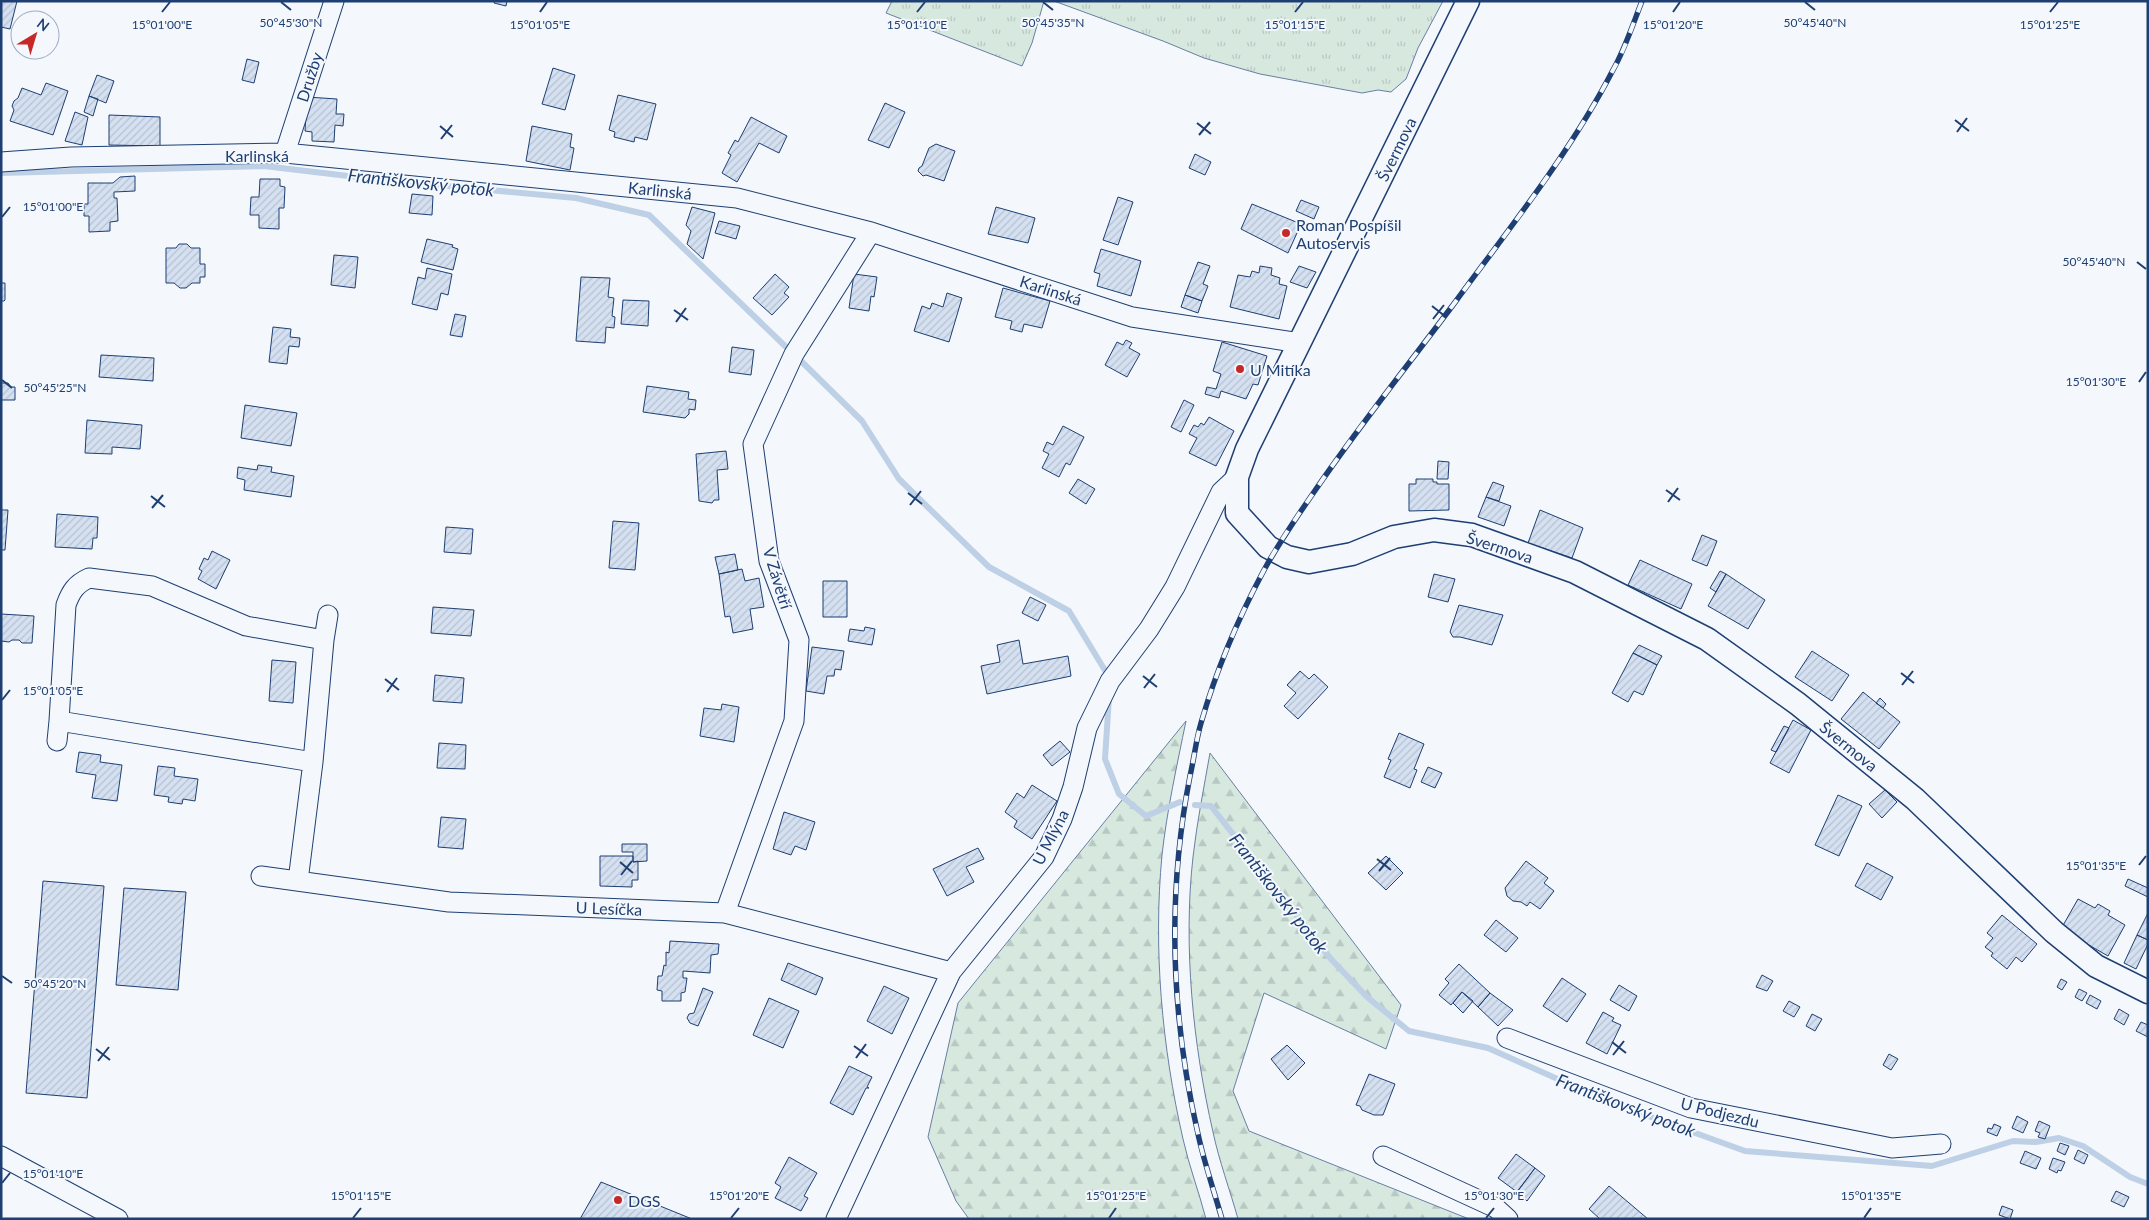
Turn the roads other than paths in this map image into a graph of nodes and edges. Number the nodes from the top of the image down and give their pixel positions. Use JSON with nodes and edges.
{"nodes":[{"id":1,"x":334,"y":1,"type":"edge"},
{"id":2,"x":1468,"y":1,"type":"edge"},
{"id":3,"x":285,"y":153,"type":"junction"},
{"id":4,"x":1,"y":162,"type":"edge"},
{"id":5,"x":871,"y":232,"type":"junction"},
{"id":6,"x":1300,"y":343,"type":"junction"},
{"id":7,"x":1237,"y":477,"type":"junction"},
{"id":8,"x":328,"y":615,"type":"dead end"},
{"id":9,"x":324,"y":640,"type":"junction"},
{"id":10,"x":59,"y":721,"type":"junction"},
{"id":11,"x":57,"y":741,"type":"dead end"},
{"id":12,"x":313,"y":762,"type":"junction"},
{"id":13,"x":261,"y":876,"type":"dead end"},
{"id":14,"x":298,"y":881,"type":"junction"},
{"id":15,"x":725,"y":912,"type":"junction"},
{"id":16,"x":951,"y":972,"type":"junction"},
{"id":17,"x":2148,"y":992,"type":"edge"},
{"id":18,"x":1507,"y":1038,"type":"dead end"},
{"id":19,"x":1942,"y":1144,"type":"dead end"},
{"id":20,"x":1,"y":1156,"type":"edge"},
{"id":21,"x":1383,"y":1156,"type":"dead end"},
{"id":22,"x":118,"y":1219,"type":"edge"},
{"id":23,"x":836,"y":1219,"type":"edge"},
{"id":24,"x":1508,"y":1219,"type":"edge"}],
"edges":[{"from":1,"to":3,"type":"street","name":"Družby"},
{"from":2,"to":6,"type":"street","name":"Švermova"},
{"from":3,"to":4,"type":"street","name":"Karlinská"},
{"from":3,"to":5,"type":"street","name":"Karlinská"},
{"from":5,"to":6,"type":"street","name":"Karlinská"},
{"from":5,"to":15,"type":"street","name":"V Závětří"},
{"from":6,"to":7,"type":"street","name":"Švermova"},
{"from":7,"to":16,"type":"street","name":"U Mlýna"},
{"from":7,"to":17,"type":"street","name":"Švermova"},
{"from":8,"to":9,"type":"street"},
{"from":9,"to":10,"type":"street"},
{"from":9,"to":12,"type":"street"},
{"from":10,"to":11,"type":"street"},
{"from":10,"to":12,"type":"street"},
{"from":12,"to":14,"type":"street"},
{"from":13,"to":14,"type":"street","name":"U Lesíčka"},
{"from":14,"to":15,"type":"street","name":"U Lesíčka"},
{"from":15,"to":16,"type":"street","name":"U Lesíčka"},
{"from":16,"to":23,"type":"street","name":"U Mlýna"},
{"from":18,"to":19,"type":"street","name":"U Podjezdu"},
{"from":20,"to":22,"type":"street"},
{"from":21,"to":24,"type":"street"}]}
